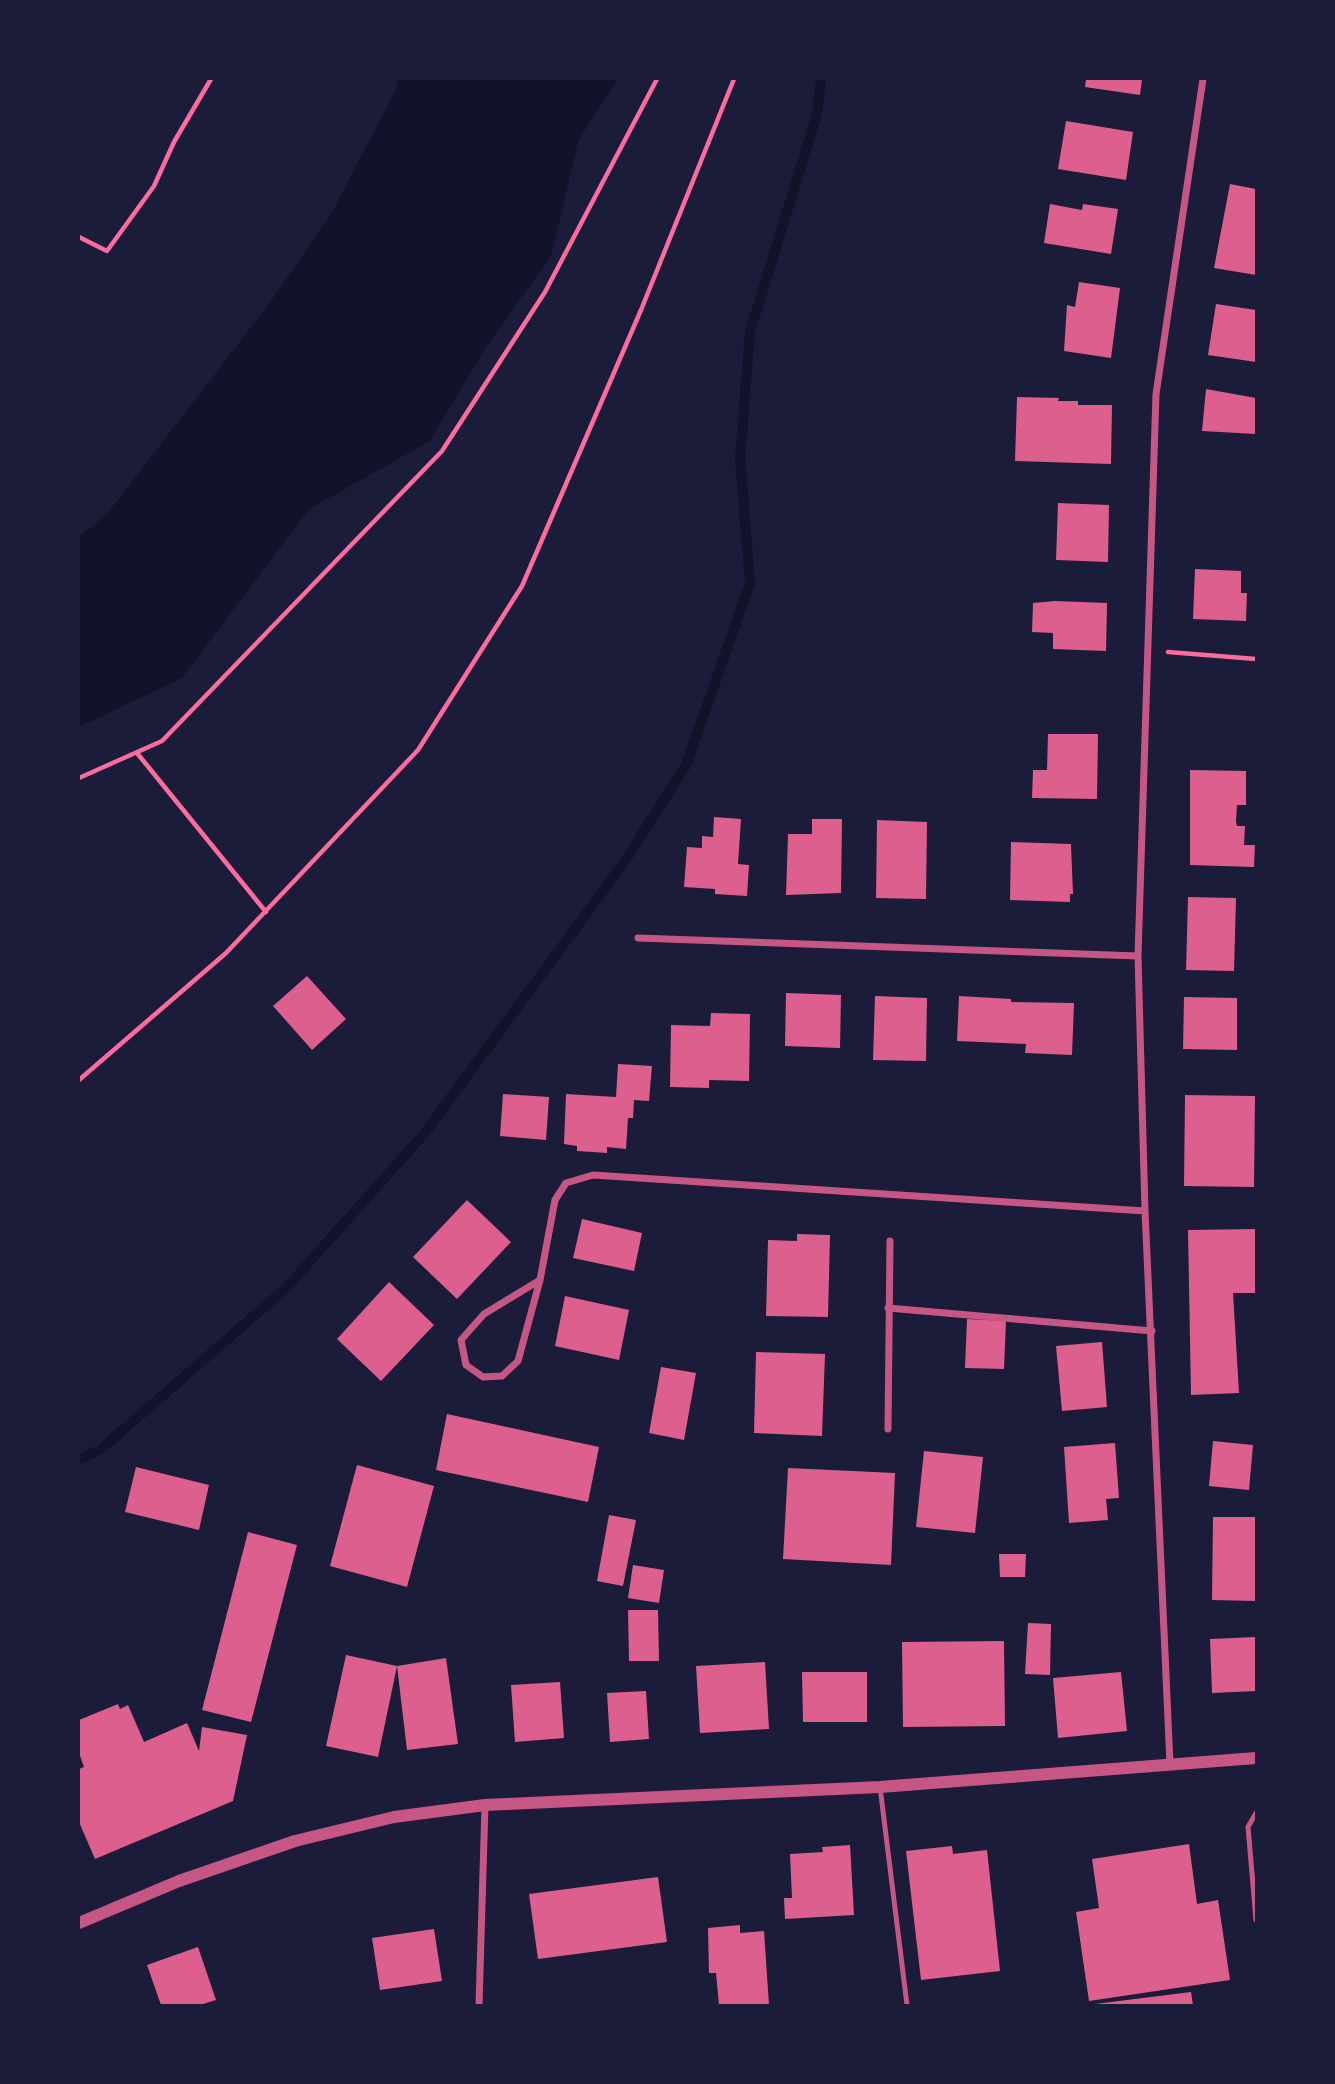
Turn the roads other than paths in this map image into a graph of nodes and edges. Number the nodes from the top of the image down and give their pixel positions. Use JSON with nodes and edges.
{"nodes":[{"id":1,"x":1203,"y":79,"type":"edge"},
{"id":2,"x":638,"y":938,"type":"dead end"},
{"id":3,"x":1138,"y":956,"type":"junction"},
{"id":4,"x":1144,"y":1211,"type":"junction"},
{"id":5,"x":890,"y":1241,"type":"dead end"},
{"id":6,"x":540,"y":1280,"type":"junction"},
{"id":7,"x":888,"y":1308,"type":"junction"},
{"id":8,"x":1152,"y":1331,"type":"junction"},
{"id":9,"x":888,"y":1429,"type":"dead end"},
{"id":10,"x":1256,"y":1758,"type":"edge"},
{"id":11,"x":1170,"y":1764,"type":"junction"},
{"id":12,"x":880,"y":1787,"type":"junction"},
{"id":13,"x":485,"y":1805,"type":"junction"},
{"id":14,"x":1256,"y":1813,"type":"edge"},
{"id":15,"x":1256,"y":1920,"type":"edge"},
{"id":16,"x":79,"y":1923,"type":"edge"},
{"id":17,"x":479,"y":2005,"type":"edge"},
{"id":18,"x":907,"y":2005,"type":"edge"}],
"edges":[{"from":1,"to":3,"type":"street"},
{"from":2,"to":3,"type":"street"},
{"from":3,"to":4,"type":"street"},
{"from":4,"to":6,"type":"street"},
{"from":4,"to":8,"type":"street"},
{"from":5,"to":7,"type":"street"},
{"from":6,"to":6,"type":"street"},
{"from":7,"to":8,"type":"street"},
{"from":7,"to":9,"type":"street"},
{"from":8,"to":11,"type":"street"},
{"from":10,"to":11,"type":"street"},
{"from":11,"to":12,"type":"street"},
{"from":12,"to":13,"type":"street"},
{"from":12,"to":18,"type":"lane"},
{"from":13,"to":16,"type":"street"},
{"from":13,"to":17,"type":"street"},
{"from":14,"to":15,"type":"lane"}]}
